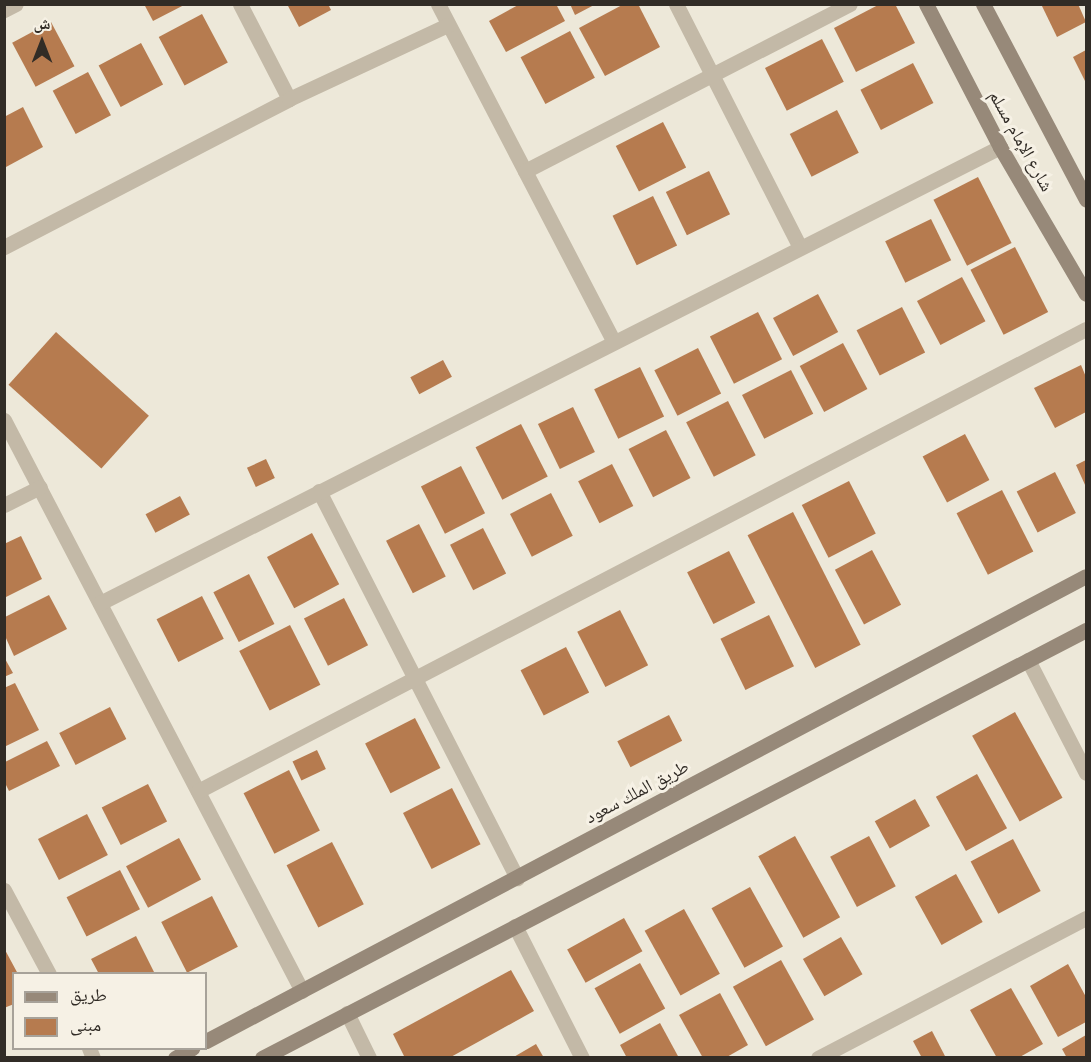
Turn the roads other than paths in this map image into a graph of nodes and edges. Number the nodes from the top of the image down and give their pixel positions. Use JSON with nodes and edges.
{"nodes":[{"id":1,"x":16,"y":4,"type":"edge"},
{"id":2,"x":240,"y":4,"type":"edge"},
{"id":3,"x":438,"y":4,"type":"edge"},
{"id":4,"x":676,"y":4,"type":"edge"},
{"id":5,"x":850,"y":4,"type":"edge"},
{"id":6,"x":926,"y":4,"type":"edge"},
{"id":7,"x":983,"y":4,"type":"edge"},
{"id":8,"x":4,"y":10,"type":"edge"},
{"id":9,"x":448,"y":25,"type":"junction"},
{"id":10,"x":713,"y":76,"type":"junction"},
{"id":11,"x":289,"y":99,"type":"junction"},
{"id":12,"x":1000,"y":147,"type":"junction"},
{"id":13,"x":525,"y":171,"type":"junction"},
{"id":14,"x":1086,"y":199,"type":"edge"},
{"id":15,"x":4,"y":247,"type":"edge"},
{"id":16,"x":800,"y":247,"type":"junction"},
{"id":17,"x":1086,"y":294,"type":"edge"},
{"id":18,"x":1086,"y":329,"type":"edge"},
{"id":19,"x":613,"y":340,"type":"junction"},
{"id":20,"x":4,"y":420,"type":"edge"},
{"id":21,"x":40,"y":487,"type":"junction"},
{"id":22,"x":319,"y":491,"type":"junction"},
{"id":23,"x":4,"y":505,"type":"edge"},
{"id":24,"x":1086,"y":576,"type":"edge"},
{"id":25,"x":100,"y":603,"type":"junction"},
{"id":26,"x":1086,"y":630,"type":"edge"},
{"id":27,"x":1028,"y":660,"type":"junction"},
{"id":28,"x":414,"y":678,"type":"junction"},
{"id":29,"x":1086,"y":773,"type":"edge"},
{"id":30,"x":198,"y":791,"type":"junction"},
{"id":31,"x":517,"y":878,"type":"junction"},
{"id":32,"x":4,"y":890,"type":"edge"},
{"id":33,"x":1086,"y":918,"type":"edge"},
{"id":34,"x":515,"y":926,"type":"junction"},
{"id":35,"x":48,"y":972,"type":"edge"},
{"id":36,"x":302,"y":991,"type":"junction"},
{"id":37,"x":348,"y":1013,"type":"junction"},
{"id":38,"x":207,"y":1040,"type":"edge"},
{"id":39,"x":189,"y":1050,"type":"edge"},
{"id":40,"x":175,"y":1058,"type":"edge"},
{"id":41,"x":262,"y":1058,"type":"edge"},
{"id":42,"x":369,"y":1058,"type":"edge"},
{"id":43,"x":582,"y":1058,"type":"edge"},
{"id":44,"x":818,"y":1058,"type":"edge"}],
"edges":[{"from":1,"to":8,"type":"street"},
{"from":2,"to":11,"type":"street"},
{"from":3,"to":9,"type":"street"},
{"from":4,"to":10,"type":"street"},
{"from":5,"to":10,"type":"street"},
{"from":6,"to":12,"type":"main road","name":"شارع الإمام مسلم"},
{"from":7,"to":14,"type":"main road","name":"شارع الإمام مسلم"},
{"from":9,"to":11,"type":"street"},
{"from":9,"to":13,"type":"street"},
{"from":10,"to":13,"type":"street"},
{"from":10,"to":16,"type":"street"},
{"from":11,"to":15,"type":"street"},
{"from":12,"to":16,"type":"street"},
{"from":12,"to":17,"type":"main road","name":"شارع الإمام مسلم"},
{"from":13,"to":19,"type":"street"},
{"from":16,"to":19,"type":"street"},
{"from":18,"to":28,"type":"street"},
{"from":19,"to":22,"type":"street"},
{"from":20,"to":21,"type":"street"},
{"from":21,"to":23,"type":"street"},
{"from":21,"to":25,"type":"street"},
{"from":22,"to":25,"type":"street"},
{"from":22,"to":28,"type":"street"},
{"from":24,"to":31,"type":"main road","name":"طريق الملك سعود"},
{"from":25,"to":30,"type":"street"},
{"from":26,"to":27,"type":"main road"},
{"from":27,"to":29,"type":"street"},
{"from":27,"to":34,"type":"main road"},
{"from":28,"to":30,"type":"street"},
{"from":28,"to":31,"type":"street"},
{"from":30,"to":36,"type":"street"},
{"from":31,"to":36,"type":"main road","name":"طريق الملك سعود"},
{"from":32,"to":35,"type":"street"},
{"from":33,"to":44,"type":"street"},
{"from":34,"to":37,"type":"main road"},
{"from":34,"to":43,"type":"street"},
{"from":36,"to":38,"type":"main road","name":"طريق الملك سعود"},
{"from":37,"to":41,"type":"main road"},
{"from":37,"to":42,"type":"street"},
{"from":39,"to":40,"type":"main road"}]}
